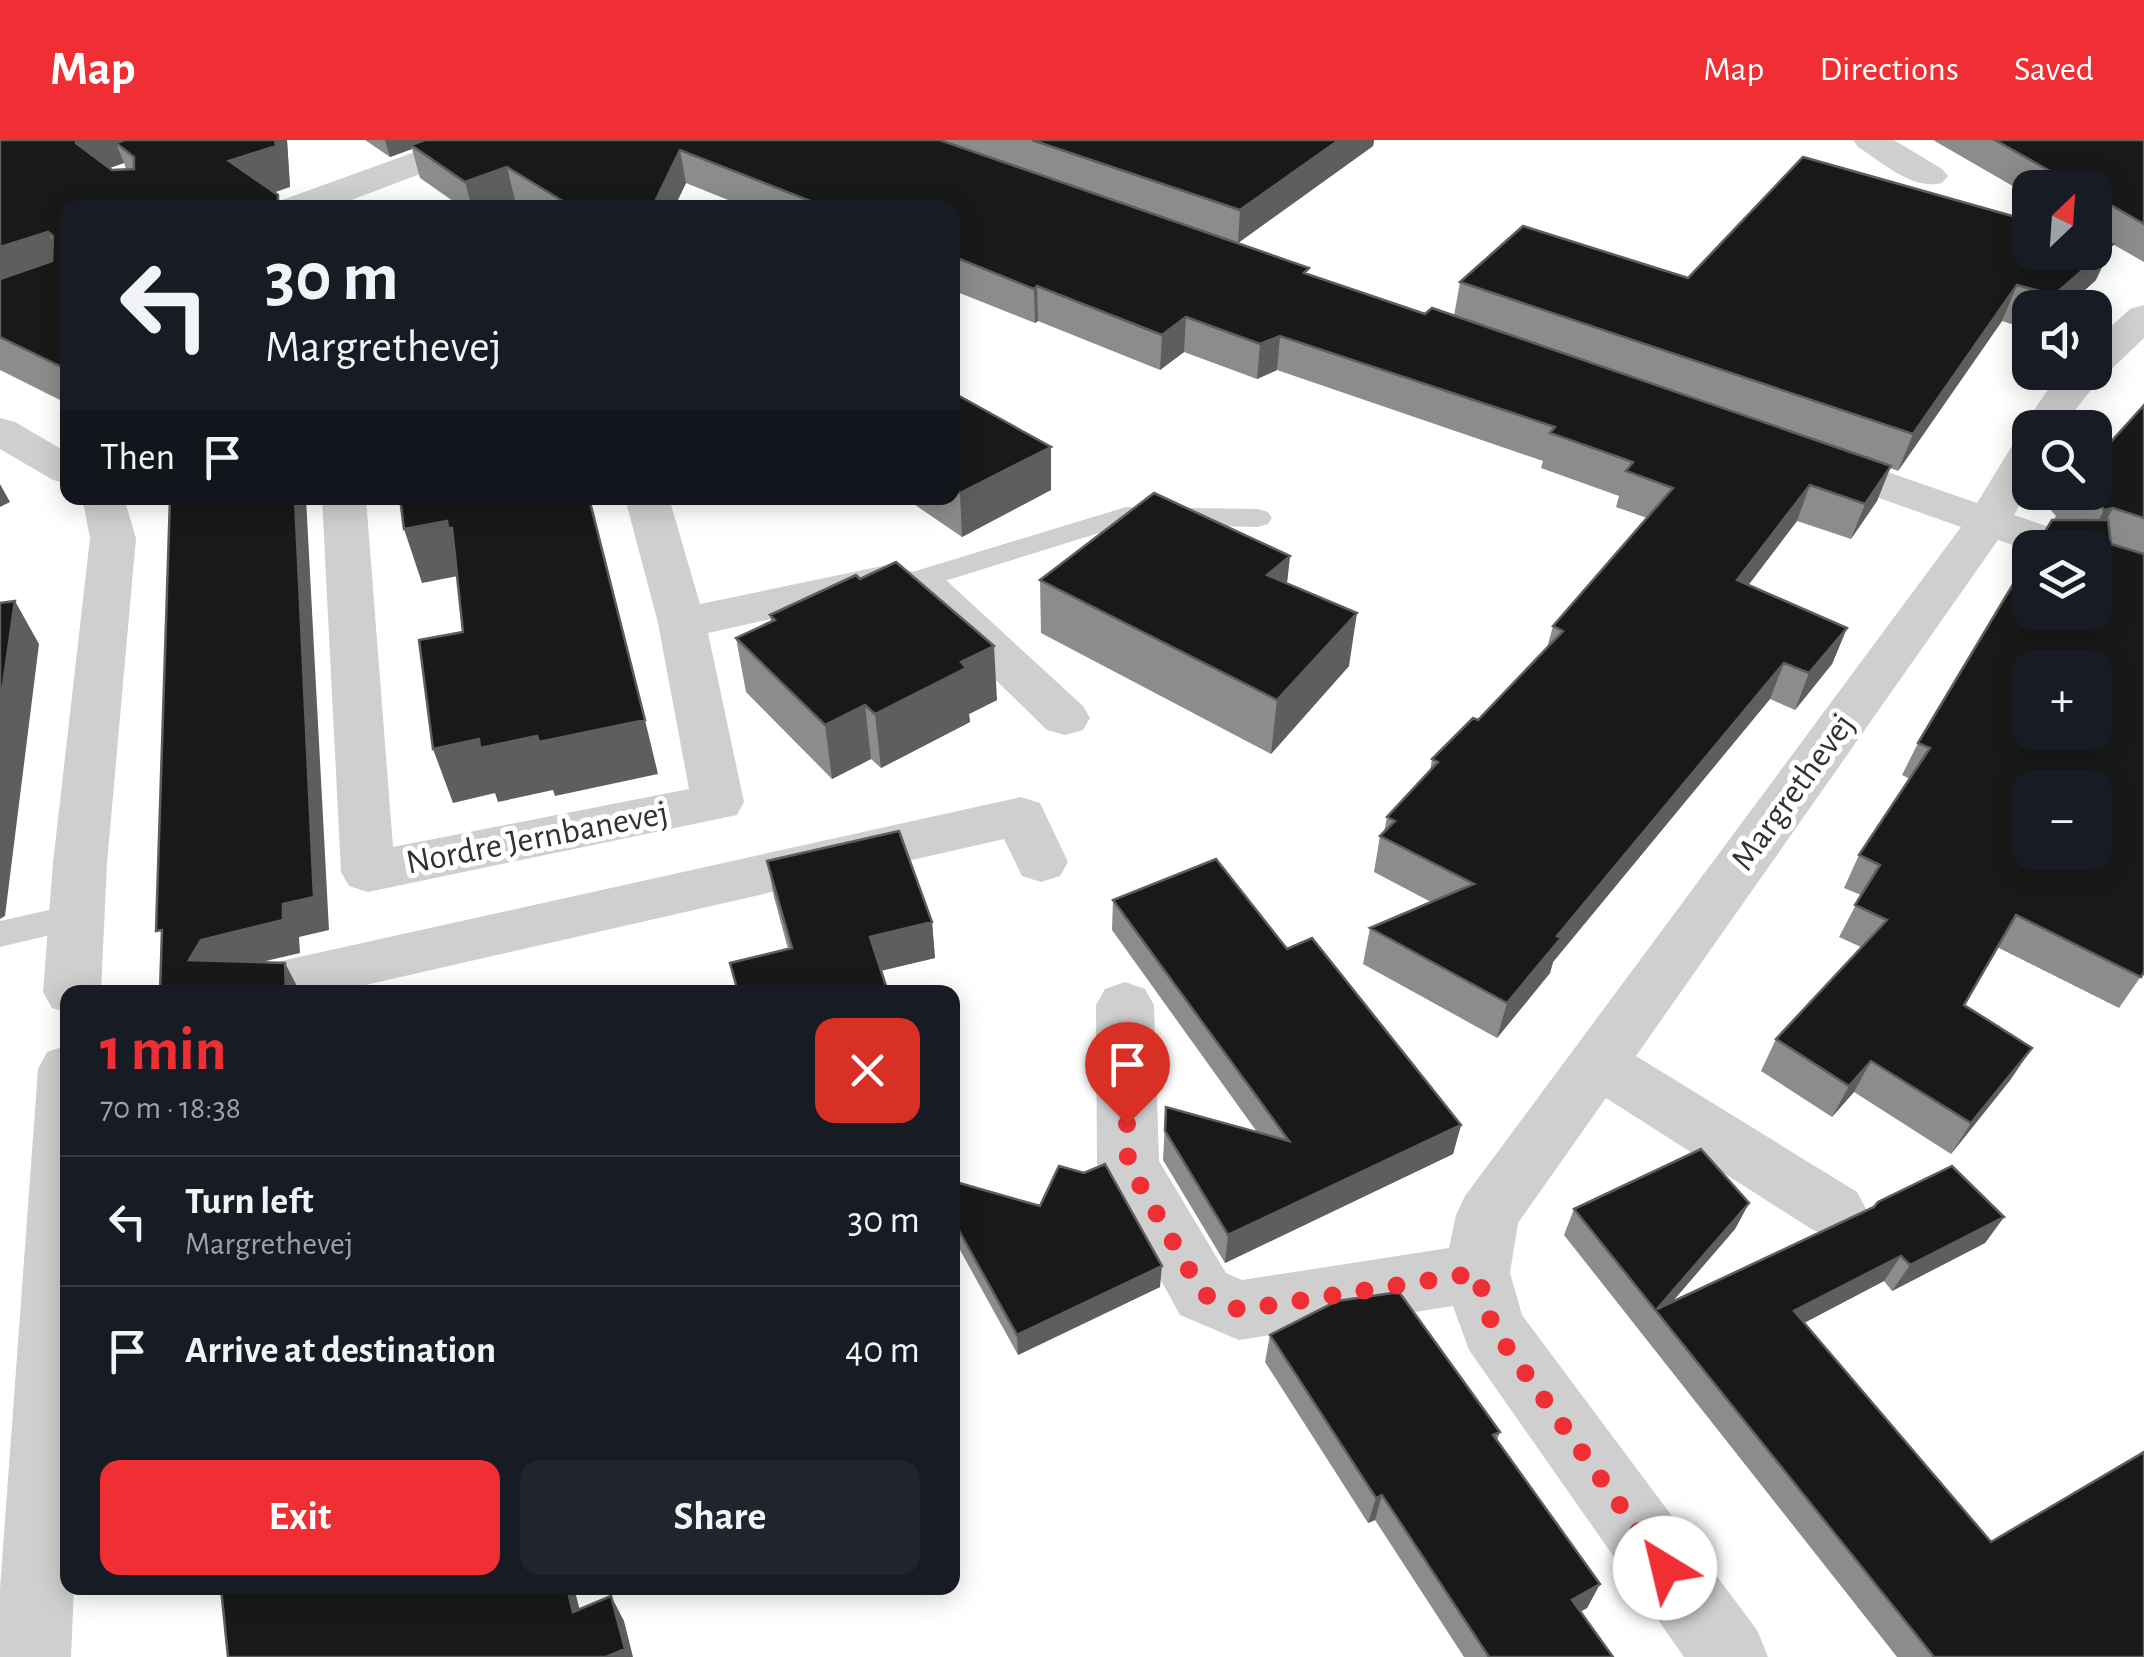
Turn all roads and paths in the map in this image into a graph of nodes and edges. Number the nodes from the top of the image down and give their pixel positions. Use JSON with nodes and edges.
{"nodes":[{"id":1,"x":480,"y":140,"type":"edge"},
{"id":2,"x":1870,"y":140,"type":"edge"},
{"id":3,"x":1930,"y":176,"type":"dead end"},
{"id":4,"x":316,"y":200,"type":"edge"},
{"id":5,"x":2144,"y":317,"type":"edge"},
{"id":6,"x":2112,"y":346,"type":"edge"},
{"id":7,"x":0,"y":430,"type":"edge"},
{"id":8,"x":1780,"y":449,"type":"edge"},
{"id":9,"x":60,"y":467,"type":"edge"},
{"id":10,"x":2012,"y":481,"type":"edge"},
{"id":11,"x":104,"y":505,"type":"edge"},
{"id":12,"x":344,"y":505,"type":"edge"},
{"id":13,"x":649,"y":505,"type":"edge"},
{"id":14,"x":1258,"y":518,"type":"dead end"},
{"id":15,"x":1988,"y":522,"type":"junction"},
{"id":16,"x":2012,"y":530,"type":"edge"},
{"id":17,"x":906,"y":584,"type":"junction"},
{"id":18,"x":682,"y":623,"type":"junction"},
{"id":19,"x":1064,"y":718,"type":"dead end"},
{"id":20,"x":1041,"y":862,"type":"dead end"},
{"id":21,"x":76,"y":917,"type":"junction"},
{"id":22,"x":0,"y":934,"type":"edge"},
{"id":23,"x":72,"y":985,"type":"edge"},
{"id":24,"x":271,"y":985,"type":"edge"},
{"id":25,"x":1125,"y":1005,"type":"dead end"},
{"id":26,"x":1597,"y":1062,"type":"junction"},
{"id":27,"x":60,"y":1170,"type":"edge"},
{"id":28,"x":1835,"y":1211,"type":"dead end"},
{"id":29,"x":1477,"y":1273,"type":"junction"},
{"id":30,"x":23,"y":1638,"type":"edge"},
{"id":31,"x":1730,"y":1657,"type":"edge"}],
"edges":[{"from":1,"to":4,"type":"street"},
{"from":2,"to":3,"type":"street"},
{"from":5,"to":6,"type":"street"},
{"from":7,"to":9,"type":"street"},
{"from":8,"to":15,"type":"street"},
{"from":10,"to":15,"type":"street","name":"Margrethevej"},
{"from":11,"to":21,"type":"street"},
{"from":12,"to":18,"type":"street","name":"Nordre Jernbanevej"},
{"from":13,"to":18,"type":"street","name":"Nordre Jernbanevej"},
{"from":14,"to":17,"type":"lane"},
{"from":15,"to":16,"type":"street"},
{"from":15,"to":26,"type":"street","name":"Margrethevej"},
{"from":17,"to":18,"type":"street"},
{"from":17,"to":19,"type":"street"},
{"from":20,"to":24,"type":"street"},
{"from":21,"to":22,"type":"lane"},
{"from":21,"to":23,"type":"street"},
{"from":25,"to":29,"type":"street"},
{"from":26,"to":28,"type":"street"},
{"from":26,"to":29,"type":"street","name":"Margrethevej"},
{"from":27,"to":30,"type":"street"},
{"from":29,"to":31,"type":"street","name":"Margrethevej"}]}
